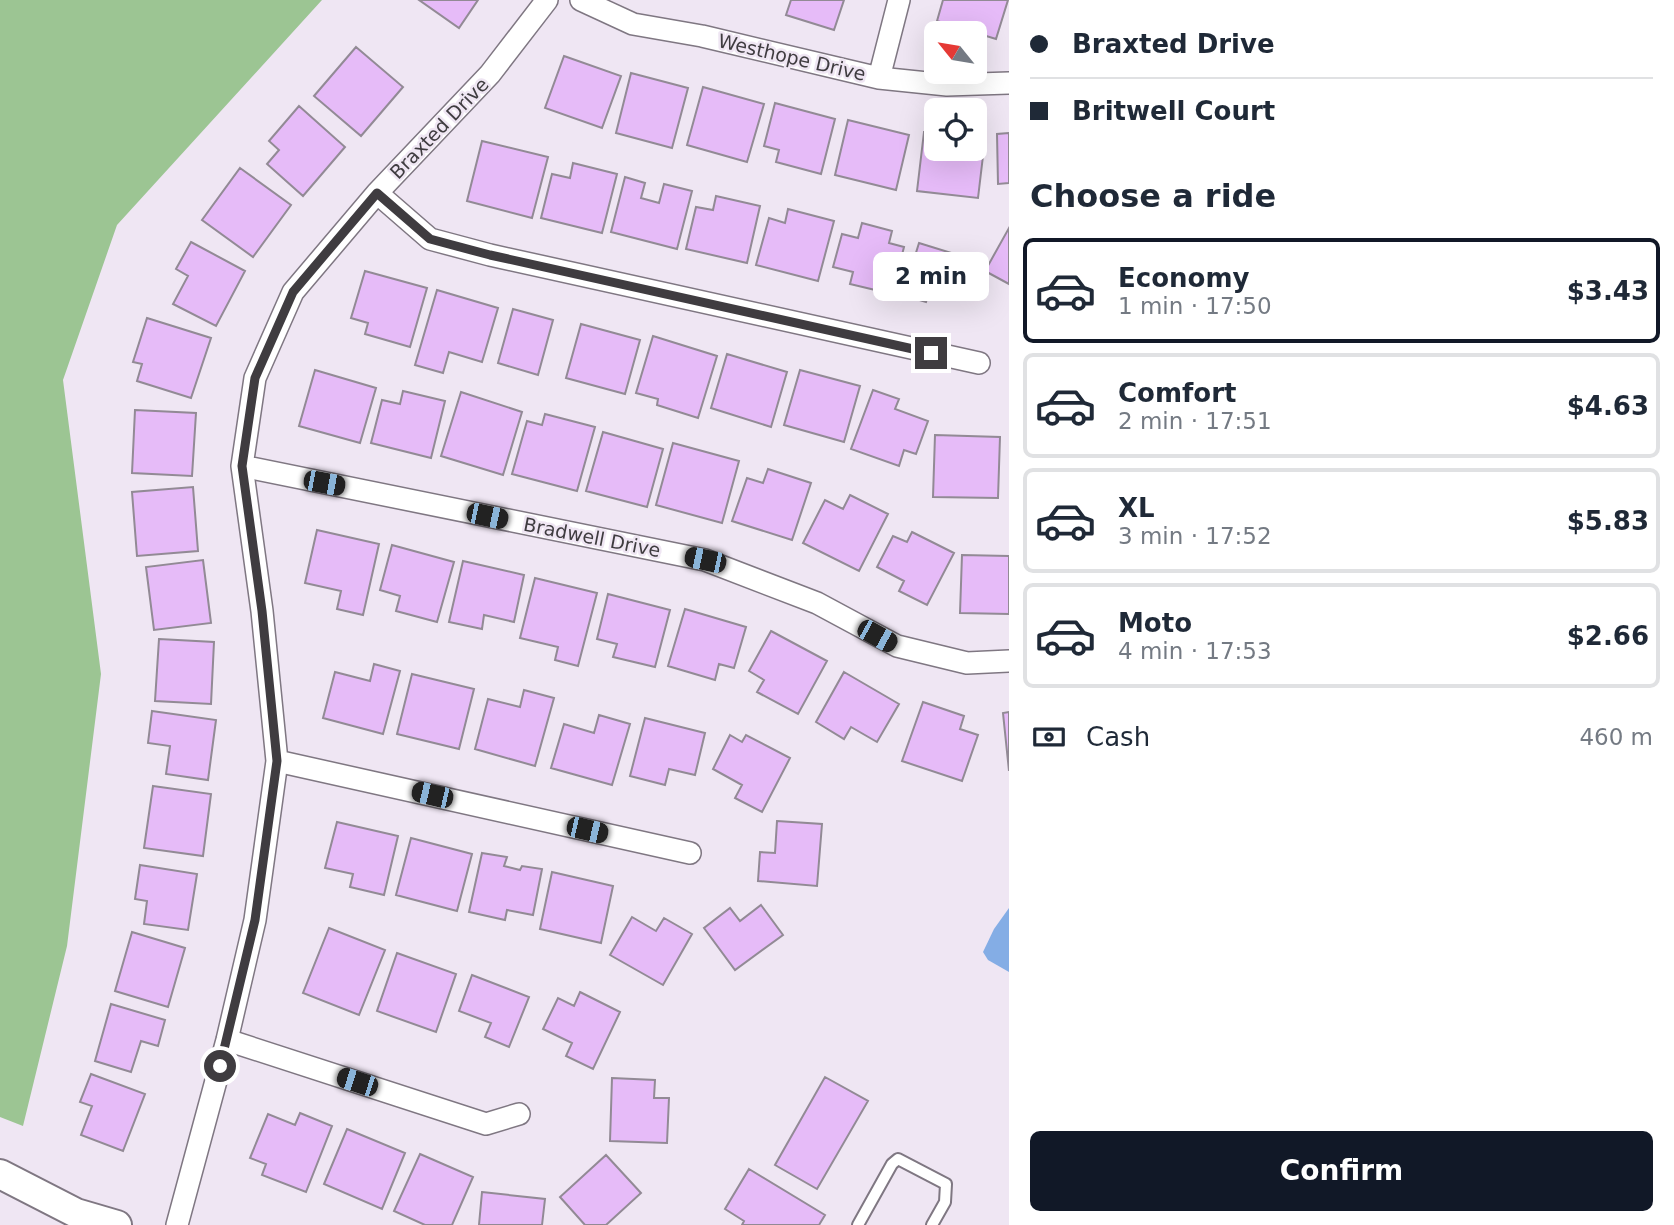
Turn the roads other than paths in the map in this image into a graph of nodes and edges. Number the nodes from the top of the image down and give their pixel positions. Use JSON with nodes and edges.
{"nodes":[{"id":1,"x":547,"y":0,"type":"edge"},
{"id":2,"x":581,"y":0,"type":"edge"},
{"id":3,"x":899,"y":0,"type":"edge"},
{"id":4,"x":879,"y":78,"type":"junction"},
{"id":5,"x":1009,"y":83,"type":"edge"},
{"id":6,"x":377,"y":193,"type":"junction"},
{"id":7,"x":979,"y":363,"type":"dead end"},
{"id":8,"x":242,"y":466,"type":"junction"},
{"id":9,"x":1009,"y":661,"type":"edge"},
{"id":10,"x":277,"y":761,"type":"junction"},
{"id":11,"x":690,"y":853,"type":"dead end"},
{"id":12,"x":227,"y":1040,"type":"junction"},
{"id":13,"x":519,"y":1114,"type":"dead end"},
{"id":14,"x":0,"y":1174,"type":"edge"},
{"id":15,"x":117,"y":1225,"type":"edge"},
{"id":16,"x":177,"y":1225,"type":"edge"},
{"id":17,"x":858,"y":1225,"type":"edge"},
{"id":18,"x":932,"y":1225,"type":"edge"}],
"edges":[{"from":1,"to":6,"type":"street","name":"Braxted Drive"},
{"from":2,"to":4,"type":"street","name":"Westhope Drive"},
{"from":3,"to":4,"type":"street"},
{"from":4,"to":5,"type":"street","name":"Westhope Drive"},
{"from":6,"to":7,"type":"street"},
{"from":6,"to":8,"type":"street","name":"Braxted Drive"},
{"from":8,"to":9,"type":"street","name":"Bradwell Drive"},
{"from":8,"to":10,"type":"street","name":"Braxted Drive"},
{"from":10,"to":11,"type":"street"},
{"from":10,"to":12,"type":"street","name":"Braxted Drive"},
{"from":12,"to":13,"type":"street"},
{"from":12,"to":16,"type":"street","name":"Braxted Drive"},
{"from":14,"to":15,"type":"street"},
{"from":17,"to":18,"type":"lane"}]}
